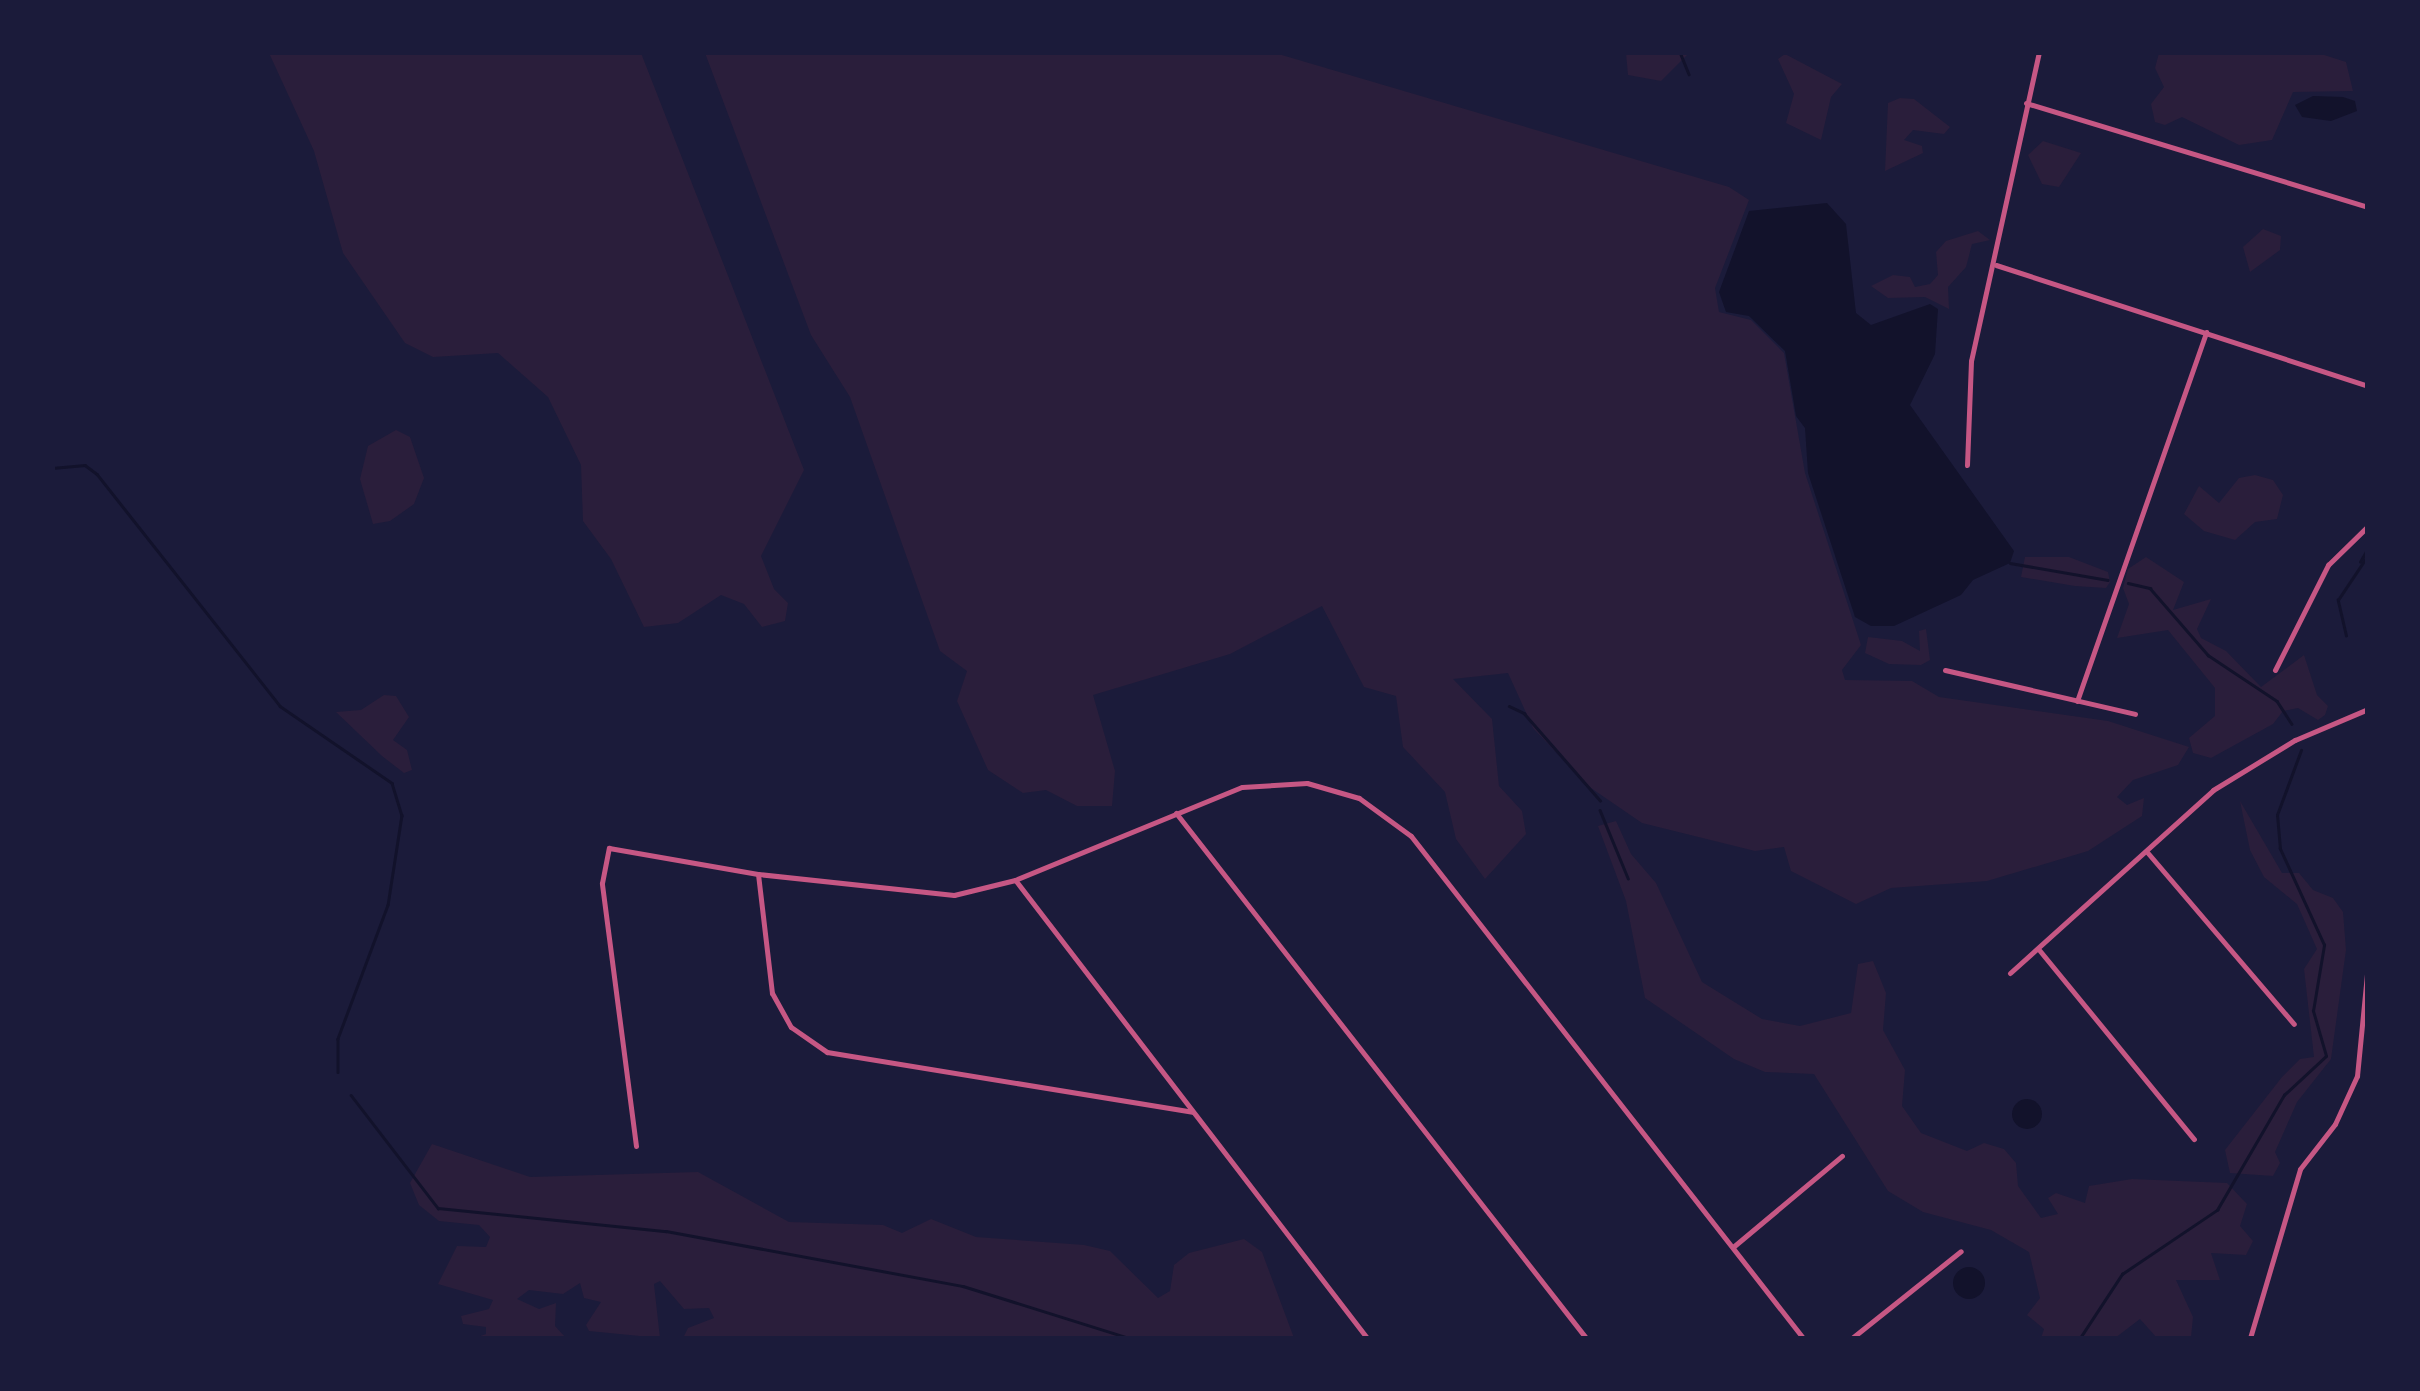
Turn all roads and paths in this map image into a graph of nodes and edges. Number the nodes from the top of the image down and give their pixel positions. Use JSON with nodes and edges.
{"nodes":[{"id":1,"x":2039,"y":52,"type":"edge"},
{"id":2,"x":2026,"y":103,"type":"junction"},
{"id":3,"x":2368,"y":206,"type":"edge"},
{"id":4,"x":1996,"y":265,"type":"junction"},
{"id":5,"x":2206,"y":332,"type":"junction"},
{"id":6,"x":2368,"y":386,"type":"edge"},
{"id":7,"x":1967,"y":465,"type":"dead end"},
{"id":8,"x":2368,"y":526,"type":"edge"},
{"id":9,"x":1944,"y":670,"type":"dead end"},
{"id":10,"x":2275,"y":670,"type":"dead end"},
{"id":11,"x":2077,"y":701,"type":"junction"},
{"id":12,"x":2366,"y":710,"type":"edge"},
{"id":13,"x":2135,"y":714,"type":"dead end"},
{"id":14,"x":1176,"y":812,"type":"junction"},
{"id":15,"x":2148,"y":852,"type":"junction"},
{"id":16,"x":758,"y":874,"type":"junction"},
{"id":17,"x":1015,"y":880,"type":"junction"},
{"id":18,"x":2040,"y":951,"type":"junction"},
{"id":19,"x":2368,"y":964,"type":"edge"},
{"id":20,"x":2010,"y":974,"type":"dead end"},
{"id":21,"x":2294,"y":1024,"type":"dead end"},
{"id":22,"x":1192,"y":1112,"type":"junction"},
{"id":23,"x":2194,"y":1139,"type":"dead end"},
{"id":24,"x":636,"y":1146,"type":"dead end"},
{"id":25,"x":1842,"y":1156,"type":"dead end"},
{"id":26,"x":1732,"y":1248,"type":"junction"},
{"id":27,"x":1961,"y":1251,"type":"dead end"},
{"id":28,"x":1368,"y":1338,"type":"edge"},
{"id":29,"x":1586,"y":1338,"type":"edge"},
{"id":30,"x":1803,"y":1338,"type":"edge"},
{"id":31,"x":1852,"y":1338,"type":"edge"},
{"id":32,"x":2250,"y":1338,"type":"edge"}],
"edges":[{"from":1,"to":2,"type":"street"},
{"from":2,"to":3,"type":"street"},
{"from":2,"to":4,"type":"street"},
{"from":4,"to":5,"type":"street"},
{"from":4,"to":7,"type":"street"},
{"from":5,"to":6,"type":"street"},
{"from":5,"to":11,"type":"street"},
{"from":8,"to":10,"type":"street"},
{"from":9,"to":11,"type":"street"},
{"from":11,"to":13,"type":"street"},
{"from":12,"to":15,"type":"street"},
{"from":14,"to":17,"type":"street"},
{"from":14,"to":26,"type":"street"},
{"from":14,"to":29,"type":"street"},
{"from":15,"to":18,"type":"street"},
{"from":15,"to":21,"type":"street"},
{"from":16,"to":17,"type":"street"},
{"from":16,"to":22,"type":"street"},
{"from":16,"to":24,"type":"street"},
{"from":17,"to":22,"type":"street"},
{"from":18,"to":20,"type":"street"},
{"from":18,"to":23,"type":"street"},
{"from":19,"to":32,"type":"street"},
{"from":22,"to":28,"type":"street"},
{"from":25,"to":26,"type":"street"},
{"from":26,"to":30,"type":"street"},
{"from":27,"to":31,"type":"street"}]}
